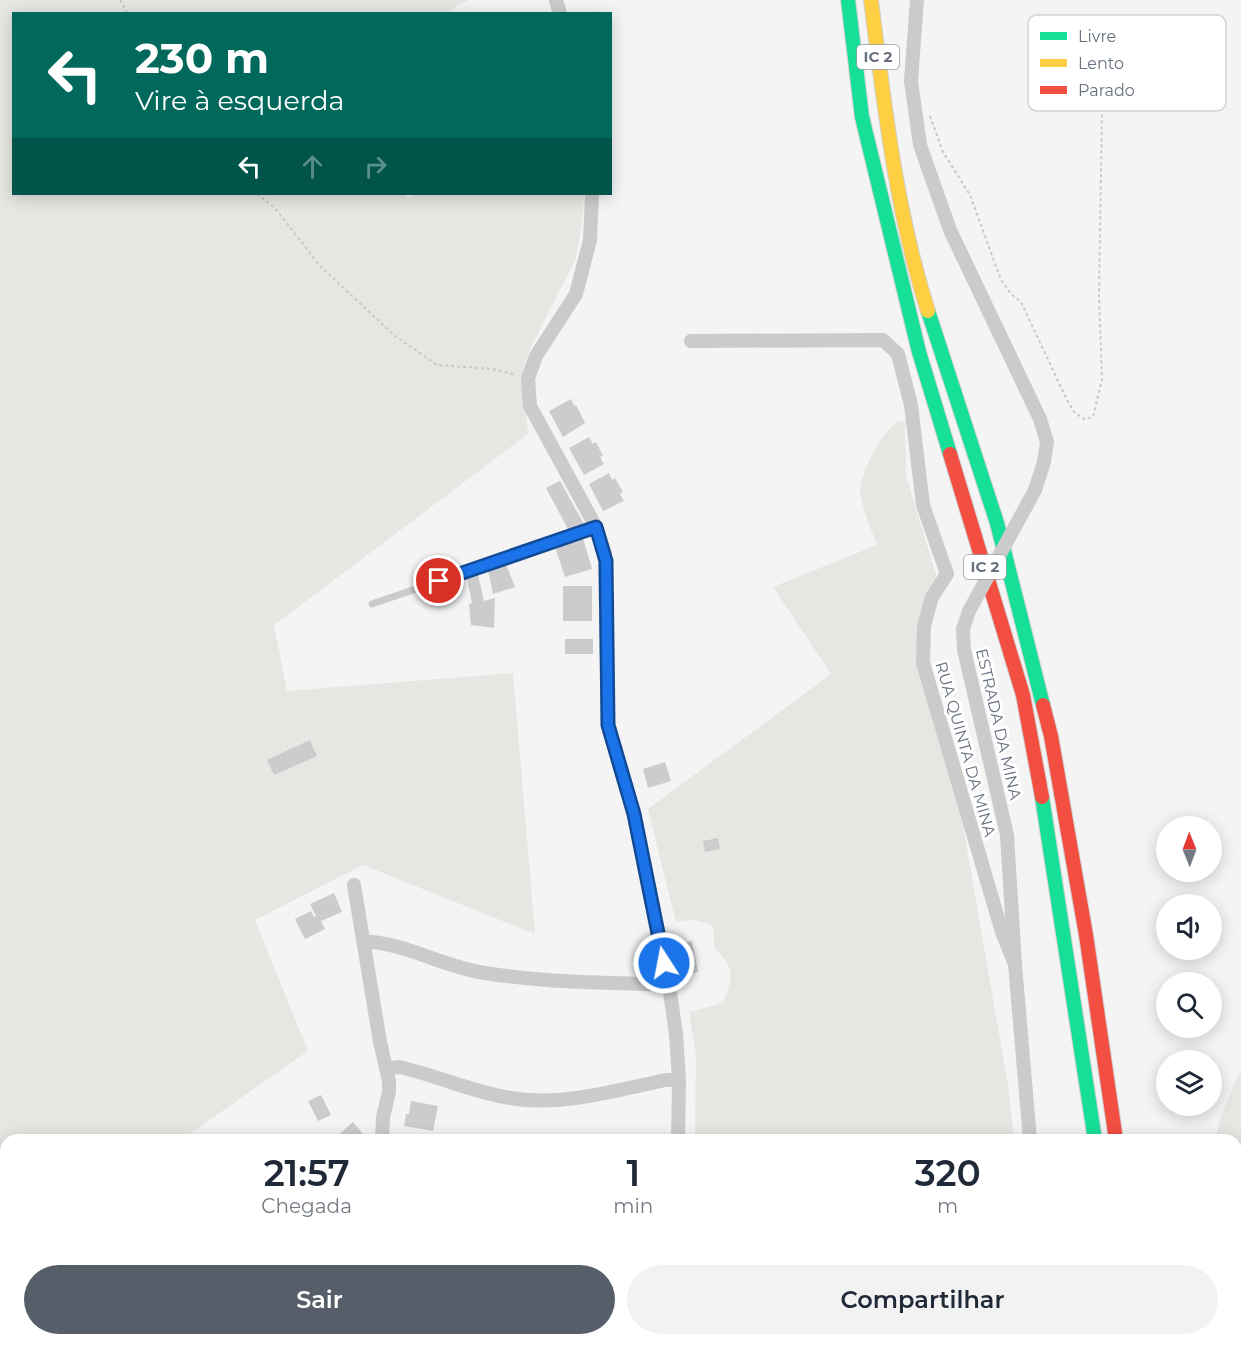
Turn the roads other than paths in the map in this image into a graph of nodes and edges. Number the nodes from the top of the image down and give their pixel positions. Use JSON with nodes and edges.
{"nodes":[{"id":1,"x":848,"y":0,"type":"edge"},
{"id":2,"x":871,"y":0,"type":"edge"},
{"id":3,"x":917,"y":0,"type":"edge"},
{"id":4,"x":592,"y":195,"type":"edge"},
{"id":5,"x":692,"y":341,"type":"dead end"},
{"id":6,"x":596,"y":527,"type":"junction"},
{"id":7,"x":372,"y":604,"type":"dead end"},
{"id":8,"x":354,"y":885,"type":"dead end"},
{"id":9,"x":363,"y":941,"type":"junction"},
{"id":10,"x":1015,"y":964,"type":"junction"},
{"id":11,"x":669,"y":985,"type":"junction"},
{"id":12,"x":386,"y":1069,"type":"junction"},
{"id":13,"x":679,"y":1080,"type":"junction"},
{"id":14,"x":382,"y":1134,"type":"edge"},
{"id":15,"x":678,"y":1134,"type":"edge"},
{"id":16,"x":1029,"y":1134,"type":"edge"},
{"id":17,"x":1094,"y":1134,"type":"edge"},
{"id":18,"x":1115,"y":1134,"type":"edge"}],
"edges":[{"from":1,"to":17,"type":"highway","number":"IC 2"},
{"from":2,"to":18,"type":"highway","number":"IC 2"},
{"from":3,"to":10,"type":"street","name":"ESTRADA DA MINA","bridge":true},
{"from":4,"to":6,"type":"street"},
{"from":5,"to":10,"type":"street","name":"RUA QUINTA DA MINA"},
{"from":6,"to":7,"type":"lane"},
{"from":6,"to":11,"type":"street"},
{"from":8,"to":9,"type":"street"},
{"from":9,"to":11,"type":"street"},
{"from":9,"to":12,"type":"street"},
{"from":10,"to":16,"type":"street","name":"ESTRADA DA MINA"},
{"from":11,"to":13,"type":"street"},
{"from":12,"to":13,"type":"street"},
{"from":12,"to":14,"type":"street"},
{"from":13,"to":15,"type":"street"}]}
